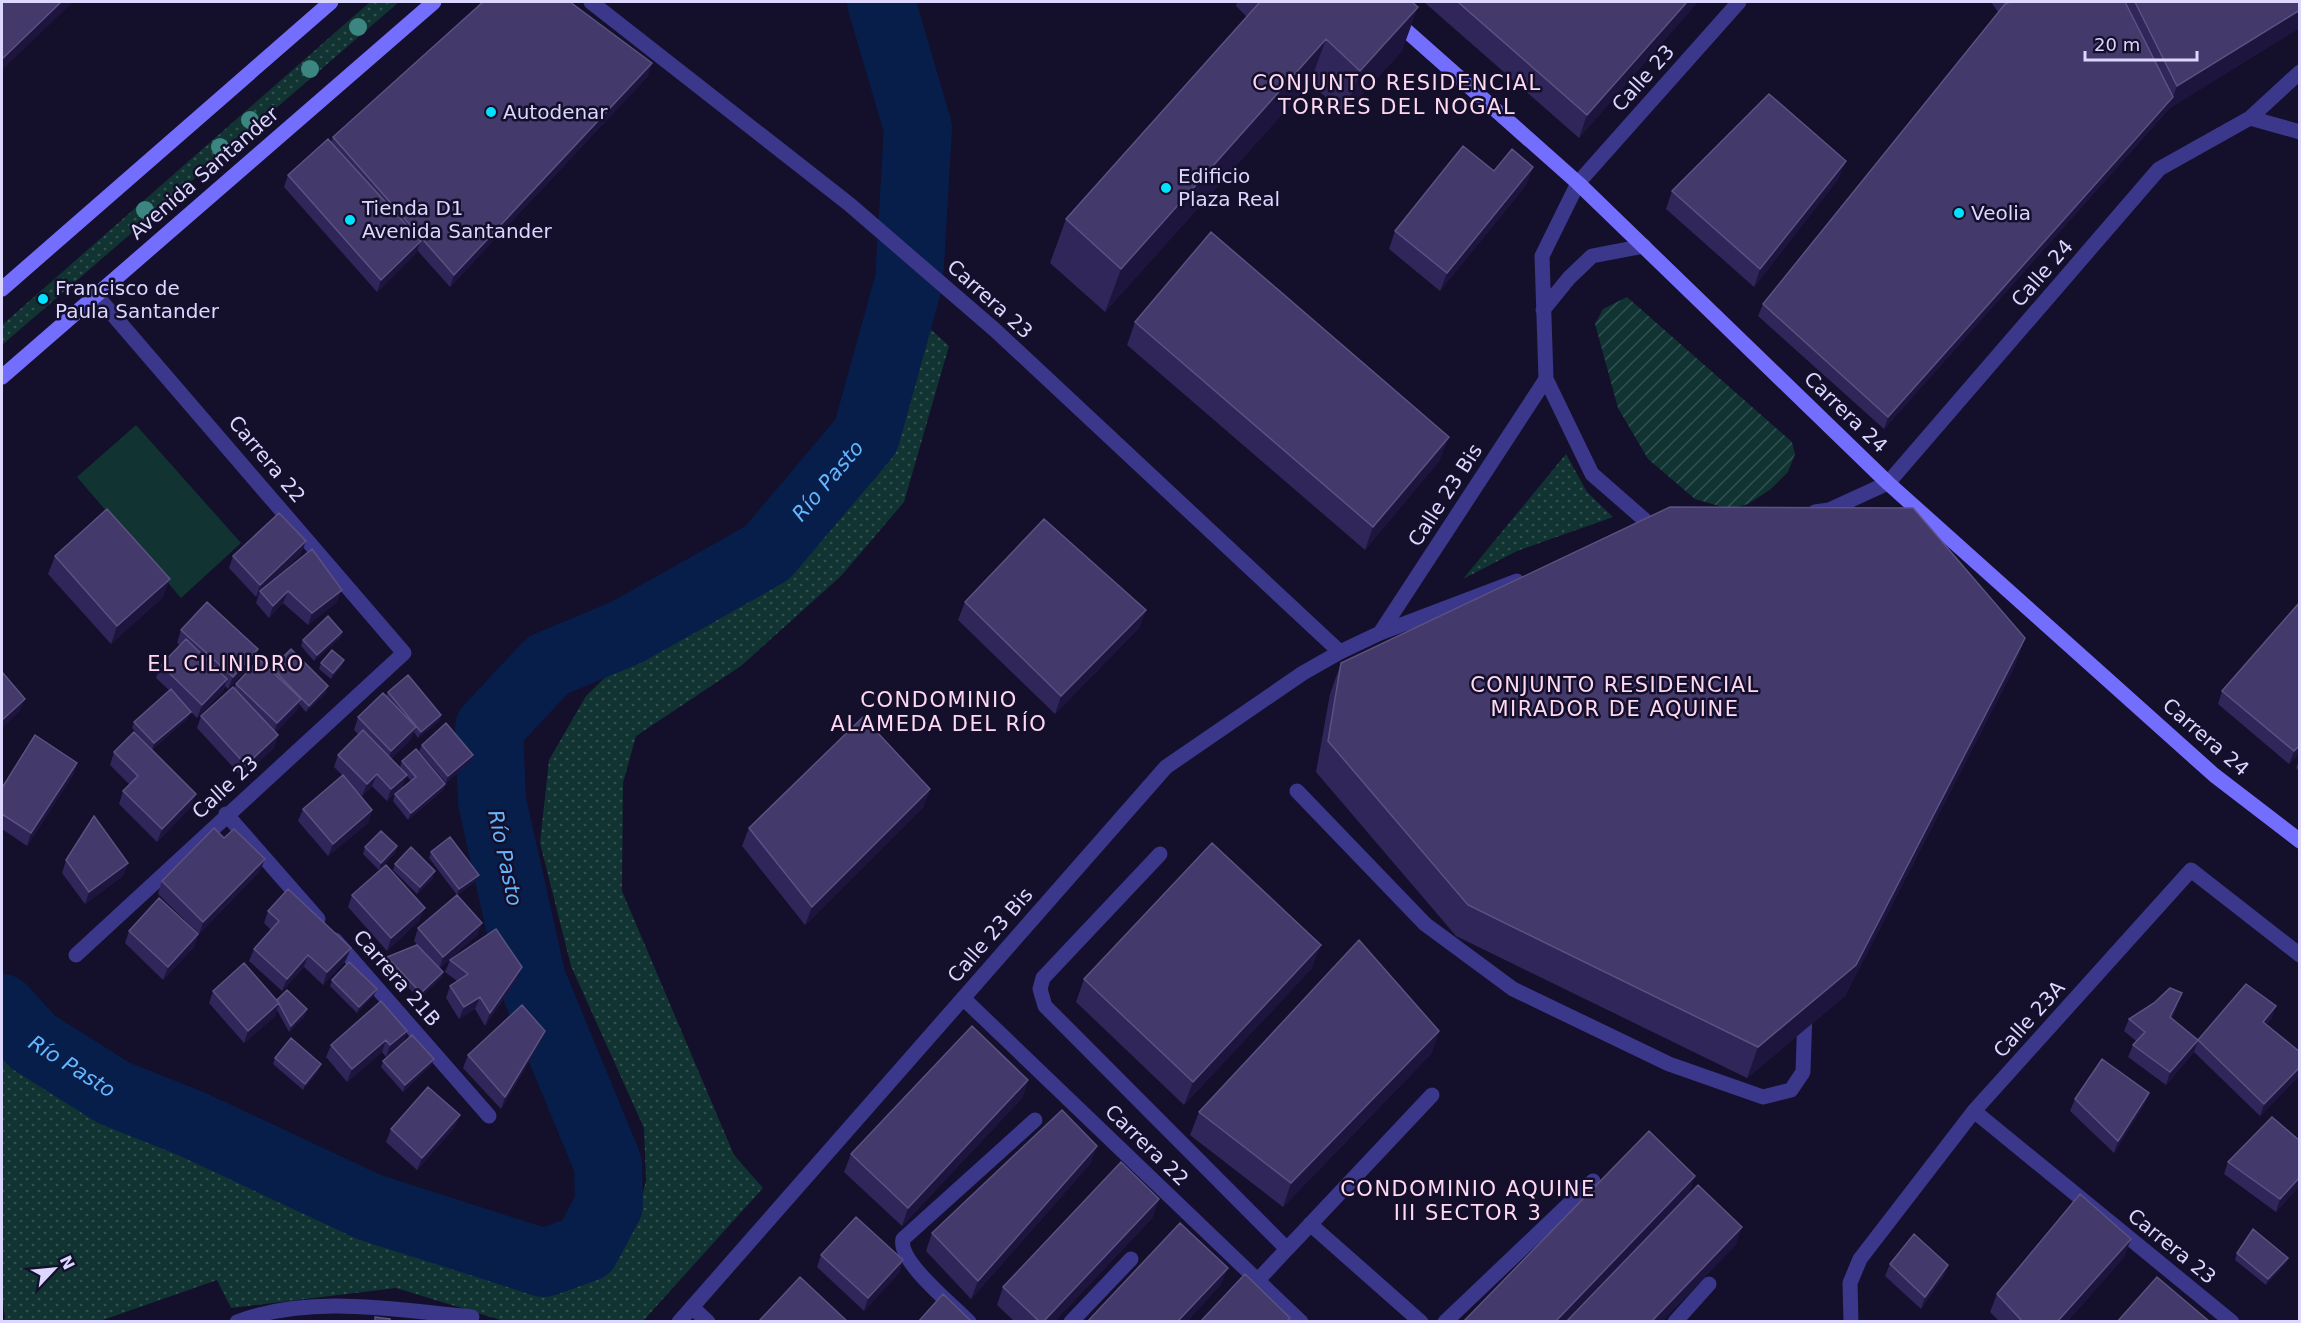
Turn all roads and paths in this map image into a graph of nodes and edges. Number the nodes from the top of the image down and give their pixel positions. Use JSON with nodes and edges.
{"nodes":[{"id":1,"x":330,"y":2,"type":"edge"},
{"id":2,"x":435,"y":2,"type":"edge"},
{"id":3,"x":591,"y":2,"type":"edge"},
{"id":4,"x":1374,"y":2,"type":"edge"},
{"id":5,"x":1739,"y":2,"type":"edge"},
{"id":6,"x":2300,"y":72,"type":"edge"},
{"id":7,"x":2250,"y":118,"type":"junction"},
{"id":8,"x":2298,"y":131,"type":"edge"},
{"id":9,"x":1578,"y":183,"type":"junction"},
{"id":10,"x":1644,"y":246,"type":"junction"},
{"id":11,"x":2,"y":289,"type":"edge"},
{"id":12,"x":96,"y":295,"type":"junction"},
{"id":13,"x":1543,"y":309,"type":"junction"},
{"id":14,"x":2,"y":377,"type":"edge"},
{"id":15,"x":1546,"y":379,"type":"junction"},
{"id":16,"x":1888,"y":483,"type":"junction"},
{"id":17,"x":1798,"y":514,"type":"edge"},
{"id":18,"x":1678,"y":528,"type":"edge"},
{"id":19,"x":1534,"y":575,"type":"edge"},
{"id":20,"x":1380,"y":633,"type":"junction"},
{"id":21,"x":1340,"y":652,"type":"junction"},
{"id":22,"x":404,"y":653,"type":"joint"},
{"id":23,"x":1297,"y":791,"type":"dead end"},
{"id":24,"x":226,"y":814,"type":"junction"},
{"id":25,"x":2300,"y":841,"type":"edge"},
{"id":26,"x":1160,"y":854,"type":"dead end"},
{"id":27,"x":76,"y":955,"type":"dead end"},
{"id":28,"x":2300,"y":955,"type":"edge"},
{"id":29,"x":963,"y":998,"type":"junction"},
{"id":30,"x":1805,"y":1001,"type":"edge"},
{"id":31,"x":1432,"y":1095,"type":"dead end"},
{"id":32,"x":1974,"y":1111,"type":"junction"},
{"id":33,"x":489,"y":1116,"type":"dead end"},
{"id":34,"x":1035,"y":1120,"type":"dead end"},
{"id":35,"x":1593,"y":1181,"type":"dead end"},
{"id":36,"x":1310,"y":1224,"type":"junction"},
{"id":37,"x":1287,"y":1249,"type":"junction"},
{"id":38,"x":1131,"y":1259,"type":"dead end"},
{"id":39,"x":1258,"y":1280,"type":"junction"},
{"id":40,"x":1709,"y":1284,"type":"edge"},
{"id":41,"x":692,"y":1307,"type":"junction"},
{"id":42,"x":472,"y":1317,"type":"dead end"},
{"id":43,"x":237,"y":1322,"type":"edge"},
{"id":44,"x":679,"y":1322,"type":"edge"},
{"id":45,"x":708,"y":1322,"type":"edge"},
{"id":46,"x":969,"y":1322,"type":"edge"},
{"id":47,"x":1071,"y":1322,"type":"edge"},
{"id":48,"x":1301,"y":1322,"type":"edge"},
{"id":49,"x":1421,"y":1322,"type":"edge"},
{"id":50,"x":1445,"y":1322,"type":"edge"},
{"id":51,"x":1675,"y":1322,"type":"edge"},
{"id":52,"x":1851,"y":1322,"type":"edge"},
{"id":53,"x":2232,"y":1322,"type":"edge"}],
"edges":[{"from":1,"to":11,"type":"street"},
{"from":2,"to":12,"type":"street","name":"Avenida Santander"},
{"from":3,"to":21,"type":"street","name":"Carrera 23"},
{"from":4,"to":9,"type":"street","name":"Carrera 24"},
{"from":5,"to":9,"type":"street","name":"Calle 23"},
{"from":6,"to":7,"type":"street","name":"Calle 24"},
{"from":7,"to":8,"type":"street"},
{"from":7,"to":16,"type":"street","name":"Calle 24"},
{"from":9,"to":10,"type":"street","name":"Carrera 24"},
{"from":9,"to":13,"type":"street","name":"Calle 23"},
{"from":10,"to":13,"type":"street"},
{"from":10,"to":16,"type":"street","name":"Carrera 24"},
{"from":12,"to":14,"type":"street","name":"Avenida Santander"},
{"from":12,"to":22,"type":"street","name":"Carrera 22"},
{"from":13,"to":15,"type":"street","name":"Calle 23"},
{"from":15,"to":18,"type":"street"},
{"from":15,"to":20,"type":"street","name":"Calle 23 Bis"},
{"from":16,"to":17,"type":"street"},
{"from":16,"to":25,"type":"street","name":"Carrera 24"},
{"from":19,"to":20,"type":"street","name":"Calle 23 Bis"},
{"from":20,"to":21,"type":"street","name":"Calle 23 Bis"},
{"from":21,"to":29,"type":"street","name":"Calle 23 Bis"},
{"from":22,"to":24,"type":"street","name":"Calle 23"},
{"from":23,"to":30,"type":"street"},
{"from":24,"to":27,"type":"street","name":"Calle 23"},
{"from":24,"to":33,"type":"street","name":"Carrera 21B"},
{"from":26,"to":37,"type":"street"},
{"from":28,"to":32,"type":"street","name":"Calle 23A"},
{"from":29,"to":39,"type":"street","name":"Carrera 22"},
{"from":29,"to":41,"type":"street","name":"Calle 23 Bis"},
{"from":31,"to":36,"type":"street"},
{"from":32,"to":52,"type":"street","name":"Calle 23A"},
{"from":32,"to":53,"type":"street","name":"Carrera 23"},
{"from":34,"to":46,"type":"street"},
{"from":35,"to":50,"type":"street"},
{"from":36,"to":37,"type":"street"},
{"from":36,"to":49,"type":"street"},
{"from":37,"to":39,"type":"street"},
{"from":38,"to":47,"type":"street"},
{"from":39,"to":48,"type":"street","name":"Carrera 22"},
{"from":40,"to":51,"type":"street"},
{"from":41,"to":44,"type":"street","name":"Calle 23 Bis"},
{"from":41,"to":45,"type":"street"},
{"from":42,"to":43,"type":"street"}]}
